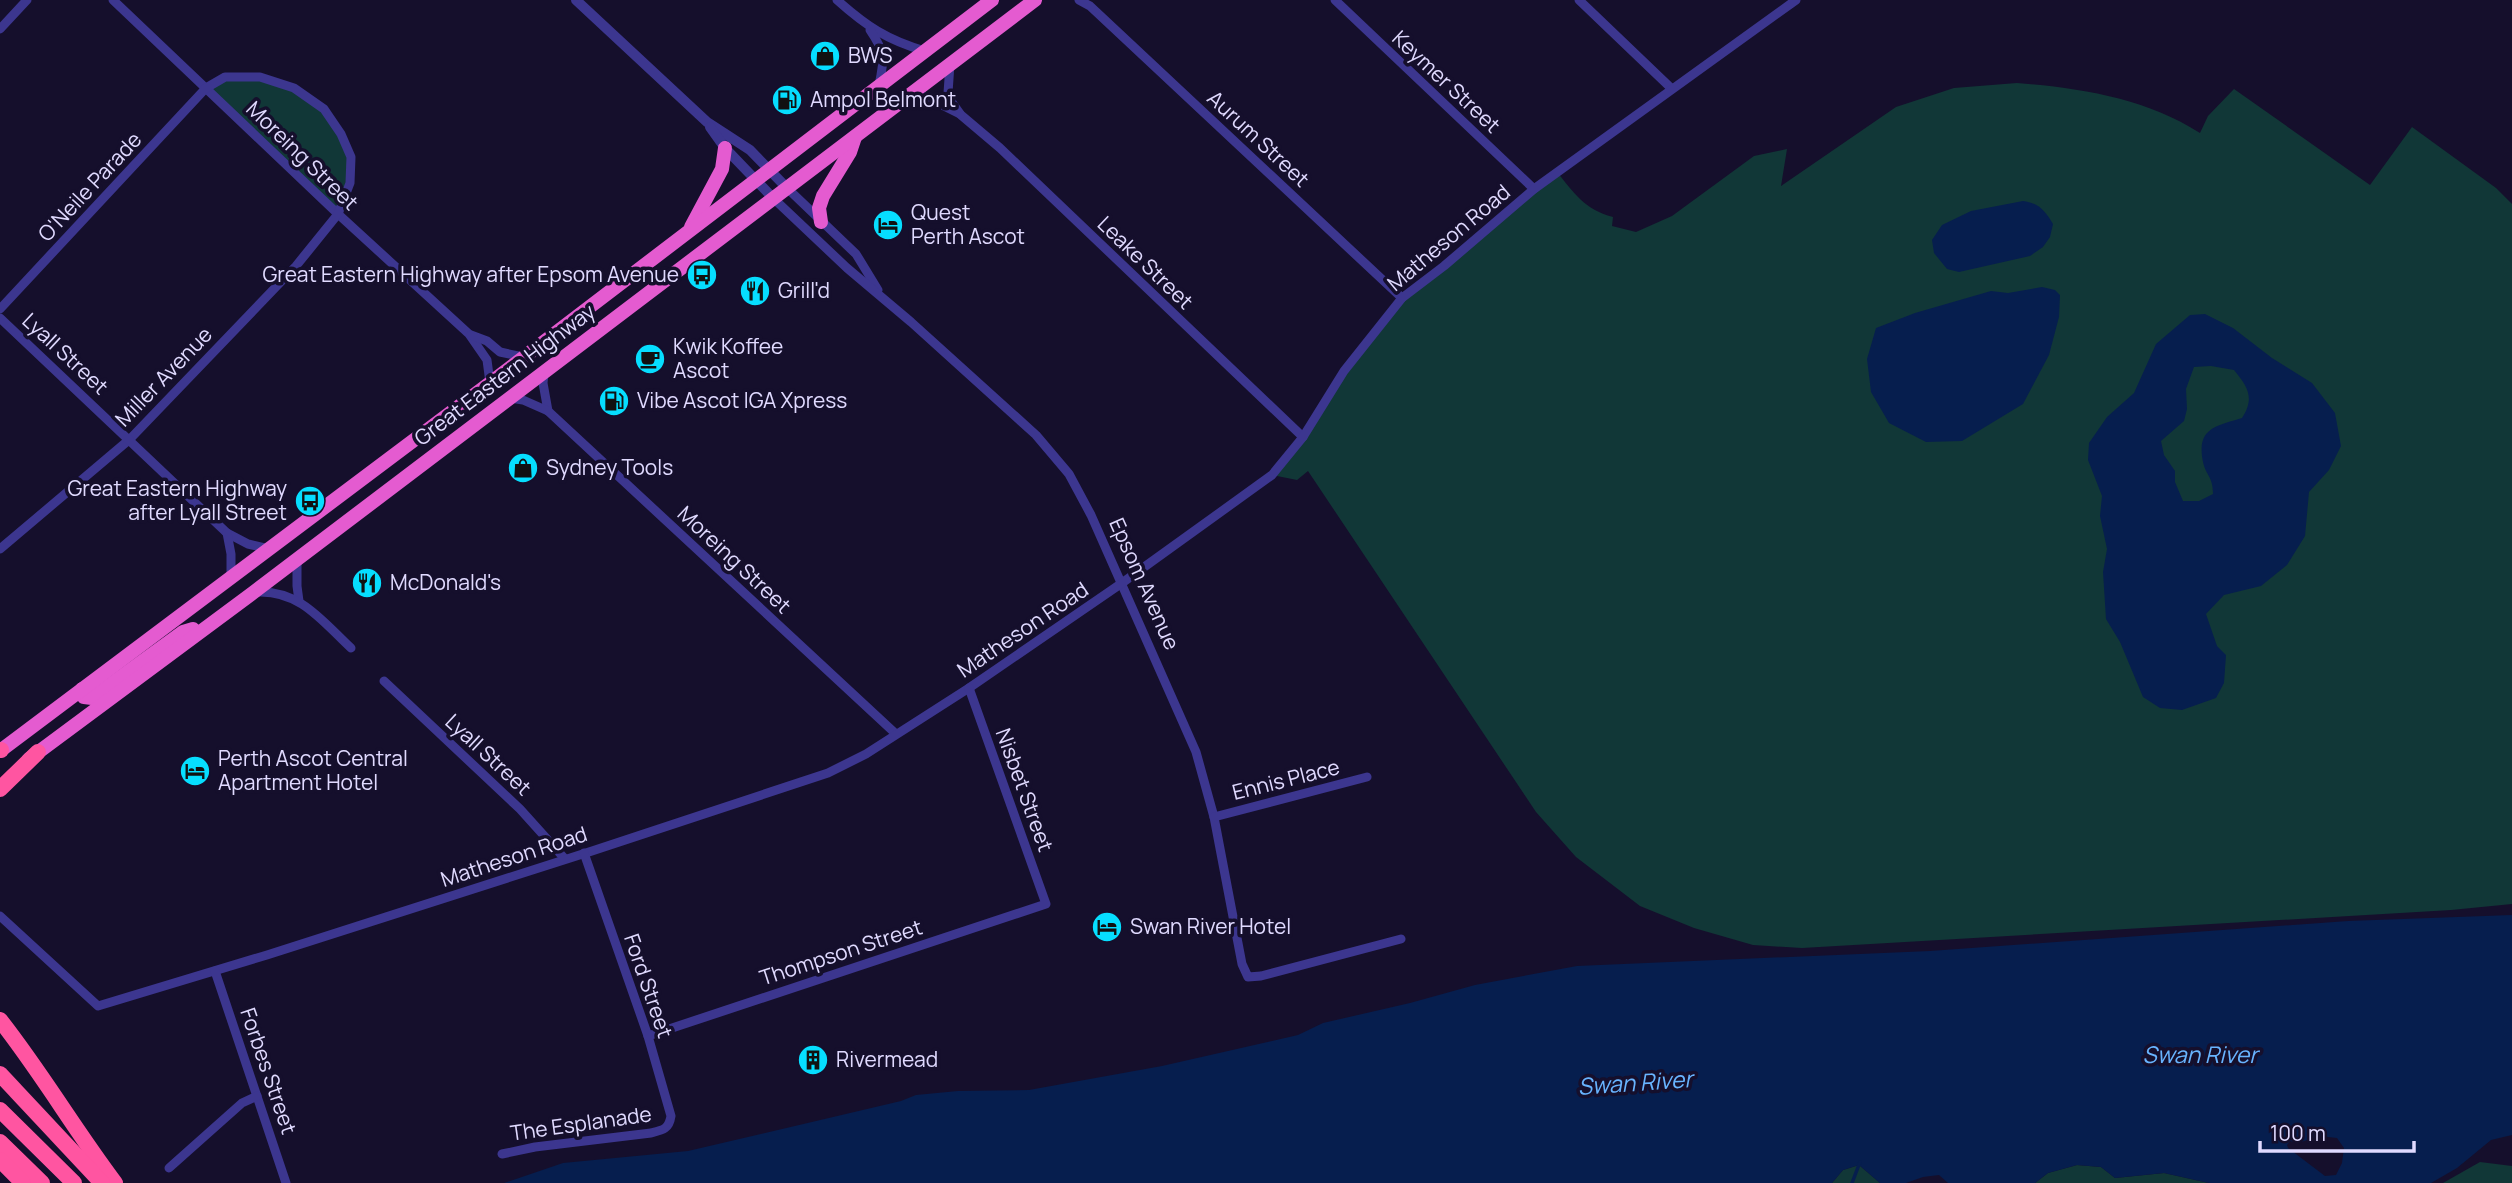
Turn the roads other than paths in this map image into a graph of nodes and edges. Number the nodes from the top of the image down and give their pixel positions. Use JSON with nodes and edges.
{"nodes":[{"id":1,"x":27,"y":0,"type":"edge"},
{"id":2,"x":113,"y":0,"type":"edge"},
{"id":3,"x":576,"y":0,"type":"edge"},
{"id":4,"x":838,"y":0,"type":"edge"},
{"id":5,"x":992,"y":0,"type":"edge"},
{"id":6,"x":1035,"y":0,"type":"edge"},
{"id":7,"x":1079,"y":0,"type":"edge"},
{"id":8,"x":1335,"y":0,"type":"edge"},
{"id":9,"x":1579,"y":0,"type":"edge"},
{"id":10,"x":1796,"y":0,"type":"edge"},
{"id":11,"x":1090,"y":3,"type":"edge"},
{"id":12,"x":869,"y":28,"type":"junction"},
{"id":13,"x":0,"y":29,"type":"edge"},
{"id":14,"x":925,"y":51,"type":"junction"},
{"id":15,"x":950,"y":64,"type":"junction"},
{"id":16,"x":879,"y":87,"type":"junction"},
{"id":17,"x":206,"y":88,"type":"junction"},
{"id":18,"x":1672,"y":89,"type":"junction"},
{"id":19,"x":914,"y":91,"type":"junction"},
{"id":20,"x":961,"y":115,"type":"junction"},
{"id":21,"x":707,"y":122,"type":"junction"},
{"id":22,"x":856,"y":136,"type":"junction"},
{"id":23,"x":724,"y":148,"type":"junction"},
{"id":24,"x":769,"y":170,"type":"junction"},
{"id":25,"x":755,"y":180,"type":"junction"},
{"id":26,"x":787,"y":188,"type":"junction"},
{"id":27,"x":1534,"y":189,"type":"junction"},
{"id":28,"x":773,"y":198,"type":"junction"},
{"id":29,"x":338,"y":214,"type":"junction"},
{"id":30,"x":821,"y":222,"type":"junction"},
{"id":31,"x":689,"y":231,"type":"junction"},
{"id":32,"x":880,"y":295,"type":"junction"},
{"id":33,"x":1402,"y":298,"type":"junction"},
{"id":34,"x":0,"y":309,"type":"edge"},
{"id":35,"x":0,"y":318,"type":"edge"},
{"id":36,"x":469,"y":334,"type":"junction"},
{"id":37,"x":523,"y":357,"type":"junction"},
{"id":38,"x":544,"y":373,"type":"junction"},
{"id":39,"x":490,"y":383,"type":"junction"},
{"id":40,"x":510,"y":398,"type":"junction"},
{"id":41,"x":548,"y":411,"type":"junction"},
{"id":42,"x":1303,"y":437,"type":"junction"},
{"id":43,"x":130,"y":439,"type":"junction"},
{"id":44,"x":438,"y":452,"type":"junction"},
{"id":45,"x":300,"y":525,"type":"junction"},
{"id":46,"x":227,"y":533,"type":"junction"},
{"id":47,"x":0,"y":549,"type":"edge"},
{"id":48,"x":269,"y":549,"type":"junction"},
{"id":49,"x":297,"y":559,"type":"junction"},
{"id":50,"x":232,"y":577,"type":"junction"},
{"id":51,"x":1122,"y":583,"type":"junction"},
{"id":52,"x":254,"y":592,"type":"junction"},
{"id":53,"x":299,"y":601,"type":"junction"},
{"id":54,"x":208,"y":625,"type":"junction"},
{"id":55,"x":351,"y":648,"type":"dead end"},
{"id":56,"x":384,"y":681,"type":"dead end"},
{"id":57,"x":969,"y":688,"type":"junction"},
{"id":58,"x":82,"y":689,"type":"junction"},
{"id":59,"x":896,"y":734,"type":"junction"},
{"id":60,"x":0,"y":751,"type":"edge"},
{"id":61,"x":38,"y":752,"type":"junction"},
{"id":62,"x":1367,"y":777,"type":"dead end"},
{"id":63,"x":0,"y":782,"type":"edge"},
{"id":64,"x":0,"y":789,"type":"edge"},
{"id":65,"x":1214,"y":817,"type":"junction"},
{"id":66,"x":584,"y":853,"type":"junction"},
{"id":67,"x":565,"y":859,"type":"junction"},
{"id":68,"x":1046,"y":904,"type":"joint"},
{"id":69,"x":0,"y":916,"type":"edge"},
{"id":70,"x":1401,"y":939,"type":"dead end"},
{"id":71,"x":215,"y":971,"type":"junction"},
{"id":72,"x":0,"y":1020,"type":"edge"},
{"id":73,"x":648,"y":1036,"type":"junction"},
{"id":74,"x":0,"y":1074,"type":"edge"},
{"id":75,"x":257,"y":1096,"type":"junction"},
{"id":76,"x":0,"y":1110,"type":"edge"},
{"id":77,"x":664,"y":1130,"type":"joint"},
{"id":78,"x":0,"y":1142,"type":"edge"},
{"id":79,"x":502,"y":1154,"type":"dead end"},
{"id":80,"x":0,"y":1160,"type":"edge"},
{"id":81,"x":169,"y":1168,"type":"dead end"},
{"id":82,"x":23,"y":1183,"type":"edge"},
{"id":83,"x":43,"y":1183,"type":"edge"},
{"id":84,"x":74,"y":1183,"type":"edge"},
{"id":85,"x":102,"y":1183,"type":"edge"},
{"id":86,"x":115,"y":1183,"type":"edge"},
{"id":87,"x":286,"y":1183,"type":"edge"}],
"edges":[{"from":1,"to":13,"type":"street"},
{"from":2,"to":17,"type":"street","name":"Moreing Street"},
{"from":3,"to":21,"type":"street","name":"Epsom Avenue"},
{"from":4,"to":12,"type":"street"},
{"from":5,"to":14,"type":"highway","name":"Great Eastern Highway"},
{"from":6,"to":15,"type":"highway","name":"Great Eastern Highway"},
{"from":7,"to":11,"type":"street","name":"Aurum Street"},
{"from":8,"to":27,"type":"street","name":"Keymer Street"},
{"from":9,"to":18,"type":"street"},
{"from":10,"to":18,"type":"street","name":"Matheson Road"},
{"from":11,"to":33,"type":"street","name":"Aurum Street"},
{"from":12,"to":14,"type":"street"},
{"from":12,"to":16,"type":"street"},
{"from":14,"to":16,"type":"highway","name":"Great Eastern Highway"},
{"from":15,"to":19,"type":"highway","name":"Great Eastern Highway"},
{"from":15,"to":20,"type":"street","name":"Leake Street"},
{"from":16,"to":24,"type":"highway","name":"Great Eastern Highway"},
{"from":17,"to":29,"type":"street","name":"Moreing Street"},
{"from":17,"to":29,"type":"street","name":"Miller Avenue"},
{"from":17,"to":34,"type":"street","name":"O'Neile Parade"},
{"from":18,"to":27,"type":"street","name":"Matheson Road"},
{"from":19,"to":20,"type":"street","name":"Leake Street"},
{"from":19,"to":22,"type":"highway","name":"Great Eastern Highway"},
{"from":20,"to":42,"type":"street","name":"Leake Street"},
{"from":21,"to":23,"type":"street","name":"Epsom Avenue"},
{"from":21,"to":24,"type":"street","name":"Epsom Avenue"},
{"from":22,"to":26,"type":"highway","name":"Great Eastern Highway"},
{"from":22,"to":30,"type":"highway"},
{"from":23,"to":25,"type":"street","name":"Epsom Avenue"},
{"from":23,"to":31,"type":"highway"},
{"from":24,"to":25,"type":"highway","name":"Great Eastern Highway"},
{"from":24,"to":26,"type":"street","name":"Epsom Avenue"},
{"from":25,"to":28,"type":"street","name":"Epsom Avenue"},
{"from":25,"to":31,"type":"highway","name":"Great Eastern Highway"},
{"from":26,"to":28,"type":"highway","name":"Great Eastern Highway"},
{"from":26,"to":30,"type":"street","name":"Epsom Avenue"},
{"from":27,"to":33,"type":"street","name":"Matheson Road"},
{"from":28,"to":32,"type":"street","name":"Epsom Avenue"},
{"from":28,"to":38,"type":"highway","name":"Great Eastern Highway"},
{"from":29,"to":36,"type":"street","name":"Moreing Street"},
{"from":29,"to":43,"type":"street","name":"Miller Avenue"},
{"from":30,"to":32,"type":"street","name":"Epsom Avenue"},
{"from":31,"to":37,"type":"highway","name":"Great Eastern Highway"},
{"from":32,"to":51,"type":"street","name":"Epsom Avenue"},
{"from":33,"to":42,"type":"street","name":"Matheson Road"},
{"from":35,"to":43,"type":"street","name":"Lyall Street"},
{"from":36,"to":37,"type":"street","name":"Moreing Street"},
{"from":36,"to":39,"type":"street","name":"Moreing Street"},
{"from":37,"to":39,"type":"highway","name":"Great Eastern Highway"},
{"from":38,"to":40,"type":"highway","name":"Great Eastern Highway"},
{"from":38,"to":41,"type":"street"},
{"from":39,"to":45,"type":"highway","name":"Great Eastern Highway"},
{"from":40,"to":41,"type":"street","name":"Moreing Street"},
{"from":40,"to":44,"type":"highway","name":"Great Eastern Highway"},
{"from":41,"to":59,"type":"street","name":"Moreing Street"},
{"from":42,"to":51,"type":"street","name":"Matheson Road"},
{"from":43,"to":46,"type":"street","name":"Lyall Street"},
{"from":43,"to":47,"type":"street","name":"Miller Avenue"},
{"from":44,"to":45,"type":"highway"},
{"from":44,"to":49,"type":"highway","name":"Great Eastern Highway"},
{"from":45,"to":48,"type":"highway","name":"Great Eastern Highway"},
{"from":46,"to":48,"type":"street","name":"Lyall Street"},
{"from":46,"to":50,"type":"street"},
{"from":48,"to":50,"type":"highway","name":"Great Eastern Highway"},
{"from":49,"to":52,"type":"highway","name":"Great Eastern Highway"},
{"from":49,"to":53,"type":"street"},
{"from":50,"to":58,"type":"highway","name":"Great Eastern Highway"},
{"from":51,"to":57,"type":"street","name":"Matheson Road"},
{"from":51,"to":65,"type":"street","name":"Epsom Avenue"},
{"from":52,"to":53,"type":"street"},
{"from":52,"to":54,"type":"highway","name":"Great Eastern Highway"},
{"from":53,"to":55,"type":"street"},
{"from":54,"to":58,"type":"highway"},
{"from":54,"to":61,"type":"highway","name":"Great Eastern Highway"},
{"from":56,"to":67,"type":"street","name":"Lyall Street"},
{"from":57,"to":59,"type":"street","name":"Matheson Road"},
{"from":57,"to":68,"type":"street","name":"Nisbet Street"},
{"from":58,"to":60,"type":"highway","name":"Great Eastern Highway"},
{"from":59,"to":66,"type":"street","name":"Matheson Road"},
{"from":61,"to":63,"type":"highway","name":"Great Eastern Highway"},
{"from":61,"to":64,"type":"highway"},
{"from":62,"to":65,"type":"street","name":"Ennis Place"},
{"from":65,"to":70,"type":"street","name":"Epsom Avenue"},
{"from":66,"to":67,"type":"street","name":"Matheson Road"},
{"from":66,"to":73,"type":"street","name":"Ford Street"},
{"from":67,"to":71,"type":"street","name":"Matheson Road"},
{"from":68,"to":73,"type":"street","name":"Thompson Street"},
{"from":69,"to":71,"type":"street","name":"Matheson Road"},
{"from":71,"to":75,"type":"street","name":"Forbes Street"},
{"from":72,"to":86,"type":"highway"},
{"from":73,"to":77,"type":"street","name":"Ford Street"},
{"from":74,"to":85,"type":"highway"},
{"from":75,"to":81,"type":"street"},
{"from":75,"to":87,"type":"street","name":"Forbes Street"},
{"from":76,"to":84,"type":"highway"},
{"from":77,"to":79,"type":"street","name":"The Esplanade"},
{"from":78,"to":83,"type":"highway"},
{"from":80,"to":82,"type":"highway"}]}
